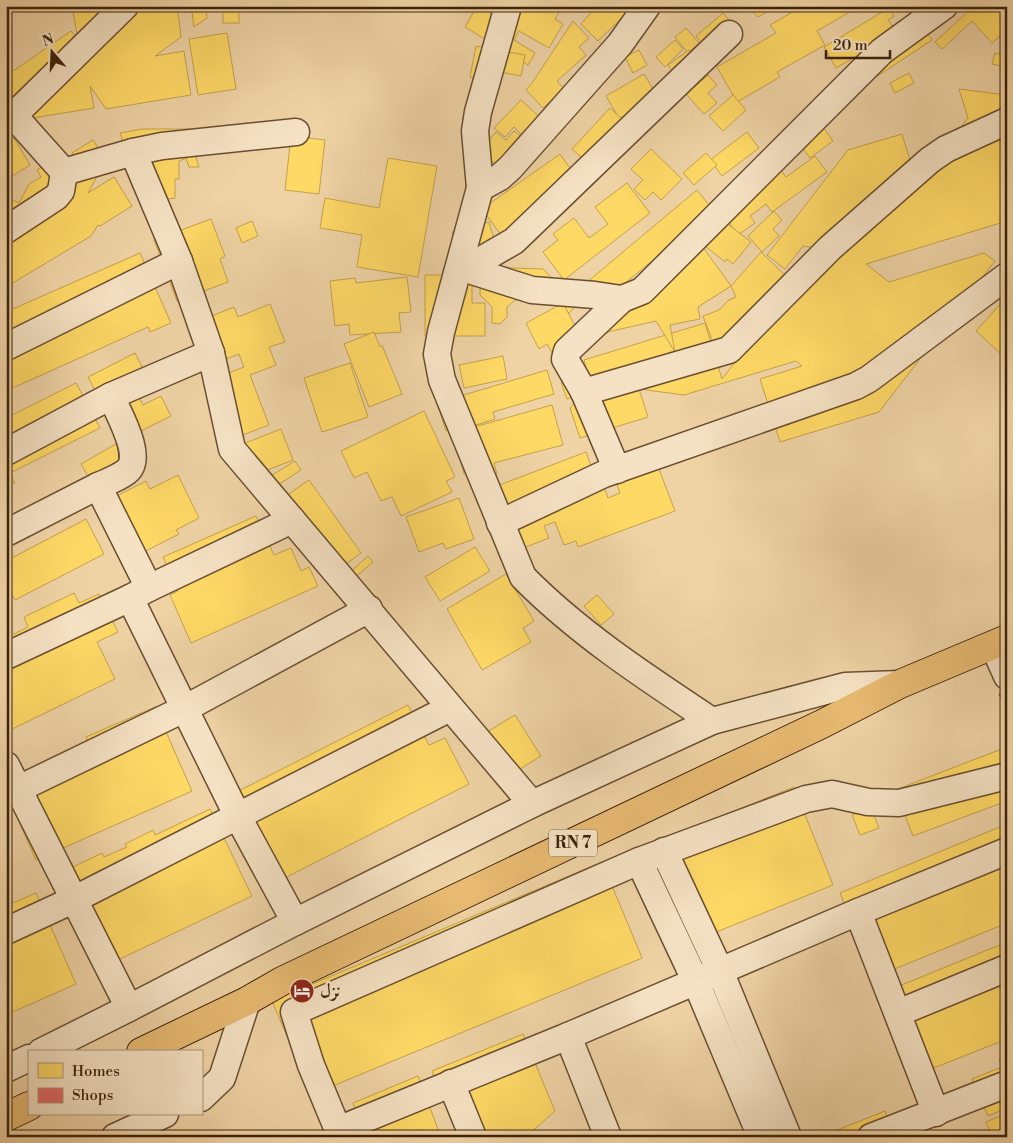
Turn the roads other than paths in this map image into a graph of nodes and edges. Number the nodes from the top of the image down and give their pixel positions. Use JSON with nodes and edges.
{"nodes":[{"id":1,"x":125,"y":6,"type":"edge"},
{"id":2,"x":508,"y":6,"type":"edge"},
{"id":3,"x":647,"y":6,"type":"edge"},
{"id":4,"x":944,"y":6,"type":"edge"},
{"id":5,"x":728,"y":34,"type":"dead end"},
{"id":6,"x":10,"y":119,"type":"edge"},
{"id":7,"x":1007,"y":121,"type":"edge"},
{"id":8,"x":296,"y":132,"type":"dead end"},
{"id":9,"x":133,"y":152,"type":"junction"},
{"id":10,"x":64,"y":172,"type":"junction"},
{"id":11,"x":480,"y":188,"type":"junction"},
{"id":12,"x":6,"y":230,"type":"edge"},
{"id":13,"x":179,"y":261,"type":"junction"},
{"id":14,"x":461,"y":271,"type":"junction"},
{"id":15,"x":1007,"y":276,"type":"edge"},
{"id":16,"x":622,"y":299,"type":"junction"},
{"id":17,"x":6,"y":347,"type":"edge"},
{"id":18,"x":211,"y":353,"type":"junction"},
{"id":19,"x":584,"y":392,"type":"junction"},
{"id":20,"x":111,"y":396,"type":"junction"},
{"id":21,"x":6,"y":452,"type":"edge"},
{"id":22,"x":617,"y":470,"type":"junction"},
{"id":23,"x":98,"y":486,"type":"junction"},
{"id":24,"x":292,"y":520,"type":"junction"},
{"id":25,"x":500,"y":523,"type":"junction"},
{"id":26,"x":6,"y":533,"type":"edge"},
{"id":27,"x":139,"y":593,"type":"junction"},
{"id":28,"x":369,"y":610,"type":"junction"},
{"id":29,"x":1000,"y":642,"type":"edge"},
{"id":30,"x":6,"y":656,"type":"edge"},
{"id":31,"x":1007,"y":676,"type":"edge"},
{"id":32,"x":900,"y":684,"type":"junction"},
{"id":33,"x":186,"y":708,"type":"junction"},
{"id":34,"x":450,"y":708,"type":"junction"},
{"id":35,"x":712,"y":721,"type":"junction"},
{"id":36,"x":6,"y":765,"type":"edge"},
{"id":37,"x":1007,"y":776,"type":"edge"},
{"id":38,"x":12,"y":792,"type":"edge"},
{"id":39,"x":532,"y":804,"type":"junction"},
{"id":40,"x":237,"y":815,"type":"junction"},
{"id":41,"x":664,"y":851,"type":"junction"},
{"id":42,"x":1007,"y":851,"type":"edge"},
{"id":43,"x":639,"y":861,"type":"junction"},
{"id":44,"x":73,"y":900,"type":"junction"},
{"id":45,"x":858,"y":912,"type":"junction"},
{"id":46,"x":295,"y":922,"type":"junction"},
{"id":47,"x":6,"y":931,"type":"edge"},
{"id":48,"x":1007,"y":968,"type":"edge"},
{"id":49,"x":720,"y":971,"type":"junction"},
{"id":50,"x":282,"y":981,"type":"junction"},
{"id":51,"x":696,"y":982,"type":"junction"},
{"id":52,"x":247,"y":1001,"type":"junction"},
{"id":53,"x":129,"y":1008,"type":"junction"},
{"id":54,"x":294,"y":1012,"type":"junction"},
{"id":55,"x":898,"y":1013,"type":"junction"},
{"id":56,"x":568,"y":1036,"type":"junction"},
{"id":57,"x":45,"y":1050,"type":"edge"},
{"id":58,"x":145,"y":1050,"type":"edge"},
{"id":59,"x":28,"y":1058,"type":"edge"},
{"id":60,"x":6,"y":1069,"type":"edge"},
{"id":61,"x":451,"y":1083,"type":"junction"},
{"id":62,"x":1007,"y":1084,"type":"edge"},
{"id":63,"x":202,"y":1097,"type":"edge"},
{"id":64,"x":28,"y":1106,"type":"edge"},
{"id":65,"x":936,"y":1113,"type":"junction"},
{"id":66,"x":161,"y":1116,"type":"edge"},
{"id":67,"x":6,"y":1117,"type":"edge"},
{"id":68,"x":915,"y":1130,"type":"edge"},
{"id":69,"x":339,"y":1133,"type":"edge"},
{"id":70,"x":115,"y":1137,"type":"edge"},
{"id":71,"x":473,"y":1137,"type":"edge"},
{"id":72,"x":608,"y":1137,"type":"edge"},
{"id":73,"x":761,"y":1137,"type":"edge"},
{"id":74,"x":788,"y":1137,"type":"edge"},
{"id":75,"x":871,"y":1137,"type":"edge"}],
"edges":[{"from":1,"to":6,"type":"street"},
{"from":2,"to":11,"type":"street"},
{"from":3,"to":11,"type":"street"},
{"from":4,"to":16,"type":"street"},
{"from":5,"to":14,"type":"street"},
{"from":6,"to":10,"type":"street"},
{"from":7,"to":19,"type":"street"},
{"from":8,"to":9,"type":"street"},
{"from":9,"to":10,"type":"street"},
{"from":9,"to":13,"type":"street"},
{"from":10,"to":12,"type":"street"},
{"from":11,"to":14,"type":"street"},
{"from":13,"to":17,"type":"street"},
{"from":13,"to":18,"type":"street"},
{"from":14,"to":16,"type":"street"},
{"from":14,"to":25,"type":"street"},
{"from":15,"to":22,"type":"street"},
{"from":16,"to":19,"type":"street"},
{"from":18,"to":20,"type":"street"},
{"from":18,"to":24,"type":"street"},
{"from":19,"to":22,"type":"street"},
{"from":20,"to":21,"type":"street"},
{"from":20,"to":23,"type":"street"},
{"from":22,"to":25,"type":"street"},
{"from":23,"to":26,"type":"street"},
{"from":23,"to":27,"type":"street"},
{"from":24,"to":27,"type":"street"},
{"from":24,"to":28,"type":"street"},
{"from":25,"to":35,"type":"street"},
{"from":27,"to":30,"type":"street"},
{"from":27,"to":33,"type":"street"},
{"from":28,"to":33,"type":"street"},
{"from":28,"to":34,"type":"street"},
{"from":29,"to":31,"type":"street"},
{"from":29,"to":32,"type":"main road","number":"RN 7"},
{"from":32,"to":35,"type":"street"},
{"from":32,"to":50,"type":"main road","number":"RN 7"},
{"from":33,"to":38,"type":"street"},
{"from":33,"to":40,"type":"street"},
{"from":34,"to":39,"type":"street"},
{"from":34,"to":40,"type":"street"},
{"from":35,"to":39,"type":"street"},
{"from":36,"to":38,"type":"street"},
{"from":37,"to":41,"type":"street"},
{"from":38,"to":44,"type":"street"},
{"from":39,"to":46,"type":"street"},
{"from":40,"to":44,"type":"street"},
{"from":40,"to":46,"type":"street"},
{"from":41,"to":43,"type":"street"},
{"from":41,"to":49,"type":"street"},
{"from":42,"to":45,"type":"street"},
{"from":43,"to":51,"type":"street"},
{"from":43,"to":54,"type":"street"},
{"from":44,"to":47,"type":"street"},
{"from":44,"to":53,"type":"street"},
{"from":45,"to":49,"type":"street"},
{"from":45,"to":55,"type":"street"},
{"from":46,"to":53,"type":"street"},
{"from":48,"to":55,"type":"street"},
{"from":49,"to":51,"type":"street"},
{"from":49,"to":74,"type":"street"},
{"from":50,"to":52,"type":"main road","number":"RN 7"},
{"from":50,"to":54,"type":"street"},
{"from":51,"to":56,"type":"street"},
{"from":51,"to":73,"type":"street"},
{"from":52,"to":58,"type":"main road","number":"RN 7"},
{"from":52,"to":63,"type":"street"},
{"from":53,"to":57,"type":"street"},
{"from":54,"to":69,"type":"street"},
{"from":55,"to":65,"type":"street"},
{"from":56,"to":61,"type":"street"},
{"from":56,"to":72,"type":"street"},
{"from":59,"to":60,"type":"street"},
{"from":61,"to":69,"type":"street"},
{"from":61,"to":71,"type":"street"},
{"from":62,"to":65,"type":"street"},
{"from":64,"to":67,"type":"main road"},
{"from":65,"to":68,"type":"street"},
{"from":66,"to":70,"type":"street"},
{"from":68,"to":75,"type":"street"}]}
